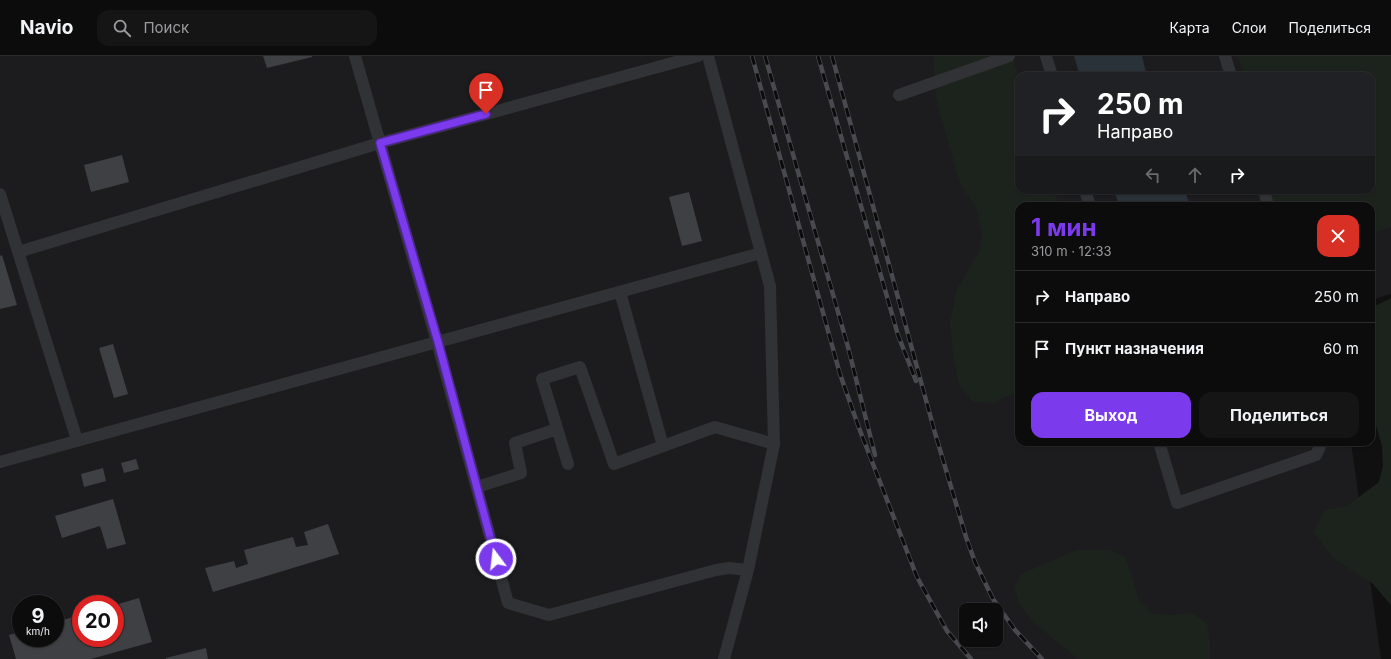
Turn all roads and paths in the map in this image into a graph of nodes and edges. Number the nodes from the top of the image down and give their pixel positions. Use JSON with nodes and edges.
{"nodes":[{"id":1,"x":355,"y":56,"type":"edge"},
{"id":2,"x":698,"y":56,"type":"edge"},
{"id":3,"x":708,"y":56,"type":"edge"},
{"id":4,"x":1009,"y":56,"type":"edge"},
{"id":5,"x":1046,"y":56,"type":"edge"},
{"id":6,"x":1225,"y":56,"type":"edge"},
{"id":7,"x":1051,"y":72,"type":"edge"},
{"id":8,"x":1230,"y":72,"type":"edge"},
{"id":9,"x":899,"y":95,"type":"dead end"},
{"id":10,"x":380,"y":143,"type":"junction"},
{"id":11,"x":0,"y":194,"type":"edge"},
{"id":12,"x":18,"y":252,"type":"junction"},
{"id":13,"x":761,"y":253,"type":"junction"},
{"id":14,"x":620,"y":292,"type":"junction"},
{"id":15,"x":438,"y":342,"type":"junction"},
{"id":16,"x":557,"y":429,"type":"junction"},
{"id":17,"x":77,"y":440,"type":"junction"},
{"id":18,"x":774,"y":444,"type":"junction"},
{"id":19,"x":663,"y":446,"type":"junction"},
{"id":20,"x":1160,"y":446,"type":"edge"},
{"id":21,"x":1320,"y":446,"type":"edge"},
{"id":22,"x":0,"y":462,"type":"edge"},
{"id":23,"x":568,"y":464,"type":"dead end"},
{"id":24,"x":477,"y":487,"type":"junction"},
{"id":25,"x":748,"y":570,"type":"junction"},
{"id":26,"x":724,"y":659,"type":"edge"}],
"edges":[{"from":1,"to":10,"type":"lane"},
{"from":2,"to":10,"type":"lane"},
{"from":3,"to":13,"type":"lane"},
{"from":4,"to":9,"type":"lane"},
{"from":5,"to":7,"type":"lane"},
{"from":6,"to":8,"type":"lane"},
{"from":10,"to":12,"type":"lane"},
{"from":10,"to":15,"type":"lane"},
{"from":11,"to":12,"type":"lane"},
{"from":12,"to":17,"type":"lane"},
{"from":13,"to":14,"type":"lane"},
{"from":13,"to":18,"type":"lane"},
{"from":14,"to":15,"type":"lane"},
{"from":14,"to":19,"type":"lane"},
{"from":15,"to":17,"type":"lane"},
{"from":15,"to":24,"type":"lane"},
{"from":16,"to":19,"type":"lane"},
{"from":16,"to":23,"type":"lane"},
{"from":16,"to":24,"type":"lane"},
{"from":17,"to":22,"type":"lane"},
{"from":18,"to":19,"type":"lane"},
{"from":18,"to":25,"type":"lane"},
{"from":20,"to":21,"type":"lane"},
{"from":24,"to":25,"type":"lane"},
{"from":25,"to":26,"type":"lane"}]}
